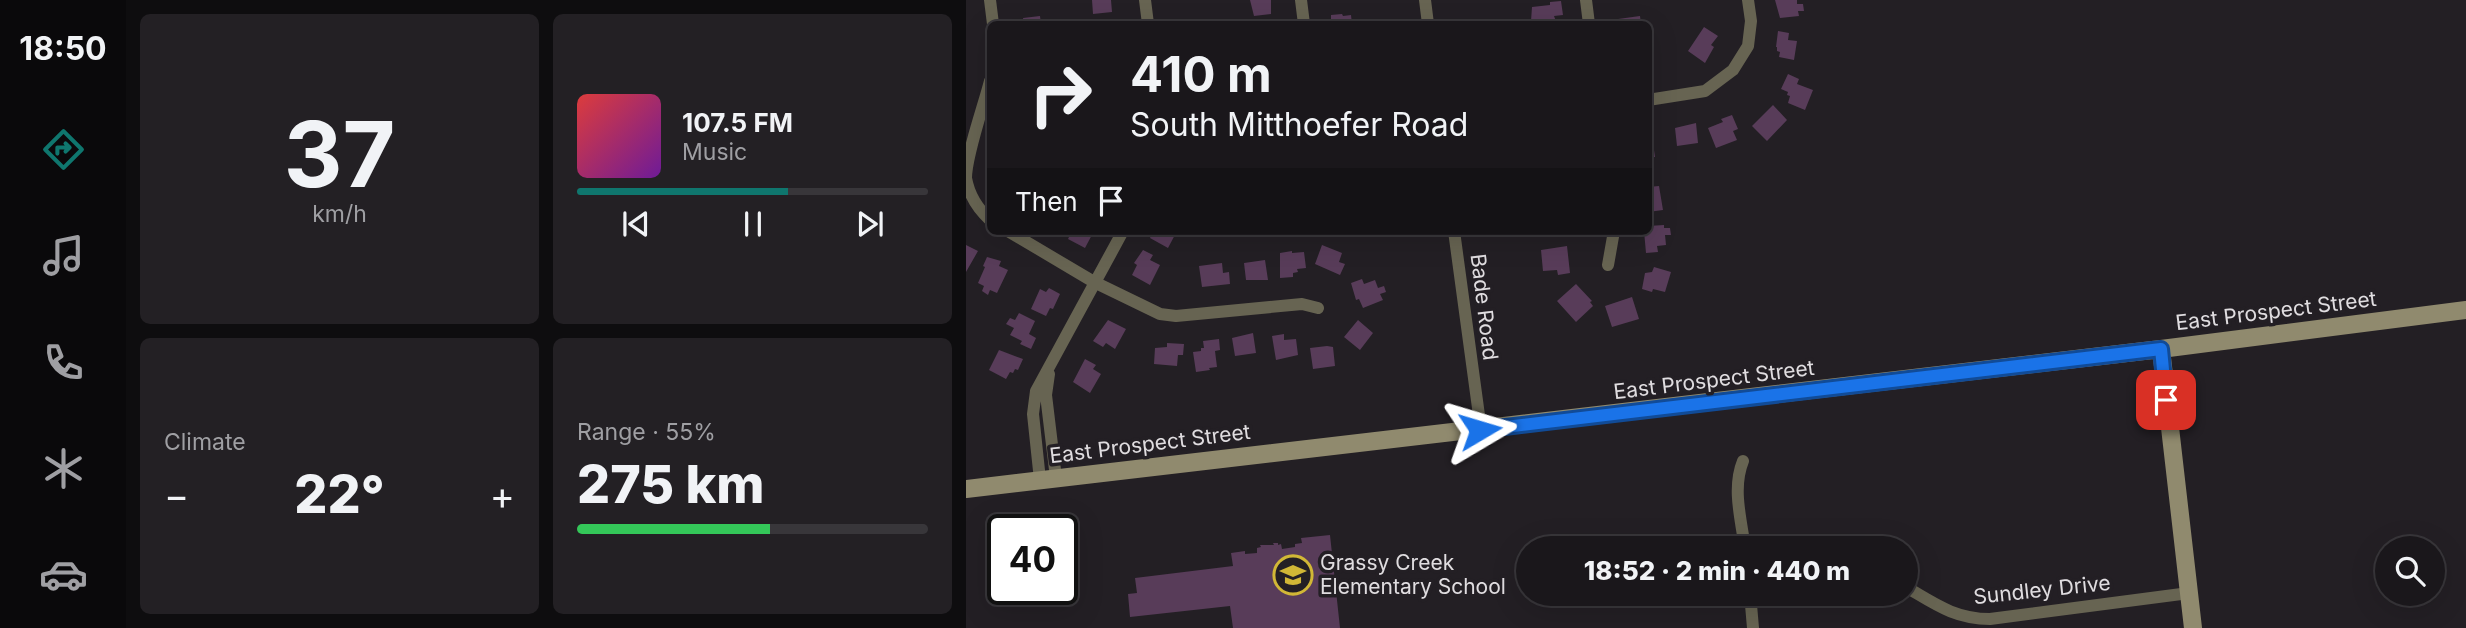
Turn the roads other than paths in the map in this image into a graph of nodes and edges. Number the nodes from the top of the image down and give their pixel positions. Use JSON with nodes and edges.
{"nodes":[{"id":1,"x":990,"y":0,"type":"edge"},
{"id":2,"x":1145,"y":0,"type":"edge"},
{"id":3,"x":1301,"y":0,"type":"edge"},
{"id":4,"x":1425,"y":0,"type":"edge"},
{"id":5,"x":1586,"y":0,"type":"edge"},
{"id":6,"x":1748,"y":0,"type":"edge"},
{"id":7,"x":993,"y":21,"type":"edge"},
{"id":8,"x":1148,"y":21,"type":"edge"},
{"id":9,"x":1304,"y":21,"type":"edge"},
{"id":10,"x":1428,"y":21,"type":"edge"},
{"id":11,"x":1589,"y":21,"type":"edge"},
{"id":12,"x":987,"y":92,"type":"edge"},
{"id":13,"x":1652,"y":99,"type":"edge"},
{"id":14,"x":966,"y":177,"type":"edge"},
{"id":15,"x":966,"y":177,"type":"edge"},
{"id":16,"x":987,"y":217,"type":"edge"},
{"id":17,"x":1015,"y":235,"type":"edge"},
{"id":18,"x":1121,"y":235,"type":"edge"},
{"id":19,"x":1455,"y":235,"type":"edge"},
{"id":20,"x":1613,"y":235,"type":"edge"},
{"id":21,"x":1608,"y":265,"type":"dead end"},
{"id":22,"x":1094,"y":282,"type":"junction"},
{"id":23,"x":1318,"y":308,"type":"dead end"},
{"id":24,"x":2466,"y":310,"type":"edge"},
{"id":25,"x":2161,"y":349,"type":"junction"},
{"id":26,"x":1480,"y":430,"type":"junction"},
{"id":27,"x":1743,"y":461,"type":"dead end"},
{"id":28,"x":1048,"y":479,"type":"junction"},
{"id":29,"x":966,"y":489,"type":"edge"},
{"id":30,"x":1743,"y":536,"type":"edge"},
{"id":31,"x":2189,"y":593,"type":"junction"},
{"id":32,"x":1918,"y":594,"type":"edge"},
{"id":33,"x":1751,"y":606,"type":"edge"},
{"id":34,"x":1753,"y":628,"type":"edge"},
{"id":35,"x":2193,"y":628,"type":"edge"}],
"edges":[{"from":1,"to":7,"type":"street"},
{"from":2,"to":8,"type":"street"},
{"from":3,"to":9,"type":"street"},
{"from":4,"to":10,"type":"street"},
{"from":5,"to":11,"type":"street"},
{"from":6,"to":13,"type":"street"},
{"from":12,"to":14,"type":"street"},
{"from":15,"to":16,"type":"street"},
{"from":17,"to":22,"type":"street"},
{"from":18,"to":22,"type":"street"},
{"from":19,"to":26,"type":"street","name":"Bade Road"},
{"from":20,"to":21,"type":"street"},
{"from":22,"to":23,"type":"street"},
{"from":22,"to":28,"type":"street"},
{"from":24,"to":25,"type":"street","name":"East Prospect Street"},
{"from":25,"to":26,"type":"street","name":"East Prospect Street"},
{"from":25,"to":31,"type":"street"},
{"from":26,"to":28,"type":"street","name":"East Prospect Street"},
{"from":27,"to":30,"type":"street"},
{"from":28,"to":29,"type":"street","name":"East Prospect Street"},
{"from":31,"to":32,"type":"street","name":"Sundley Drive"},
{"from":31,"to":35,"type":"street"},
{"from":33,"to":34,"type":"street"}]}
